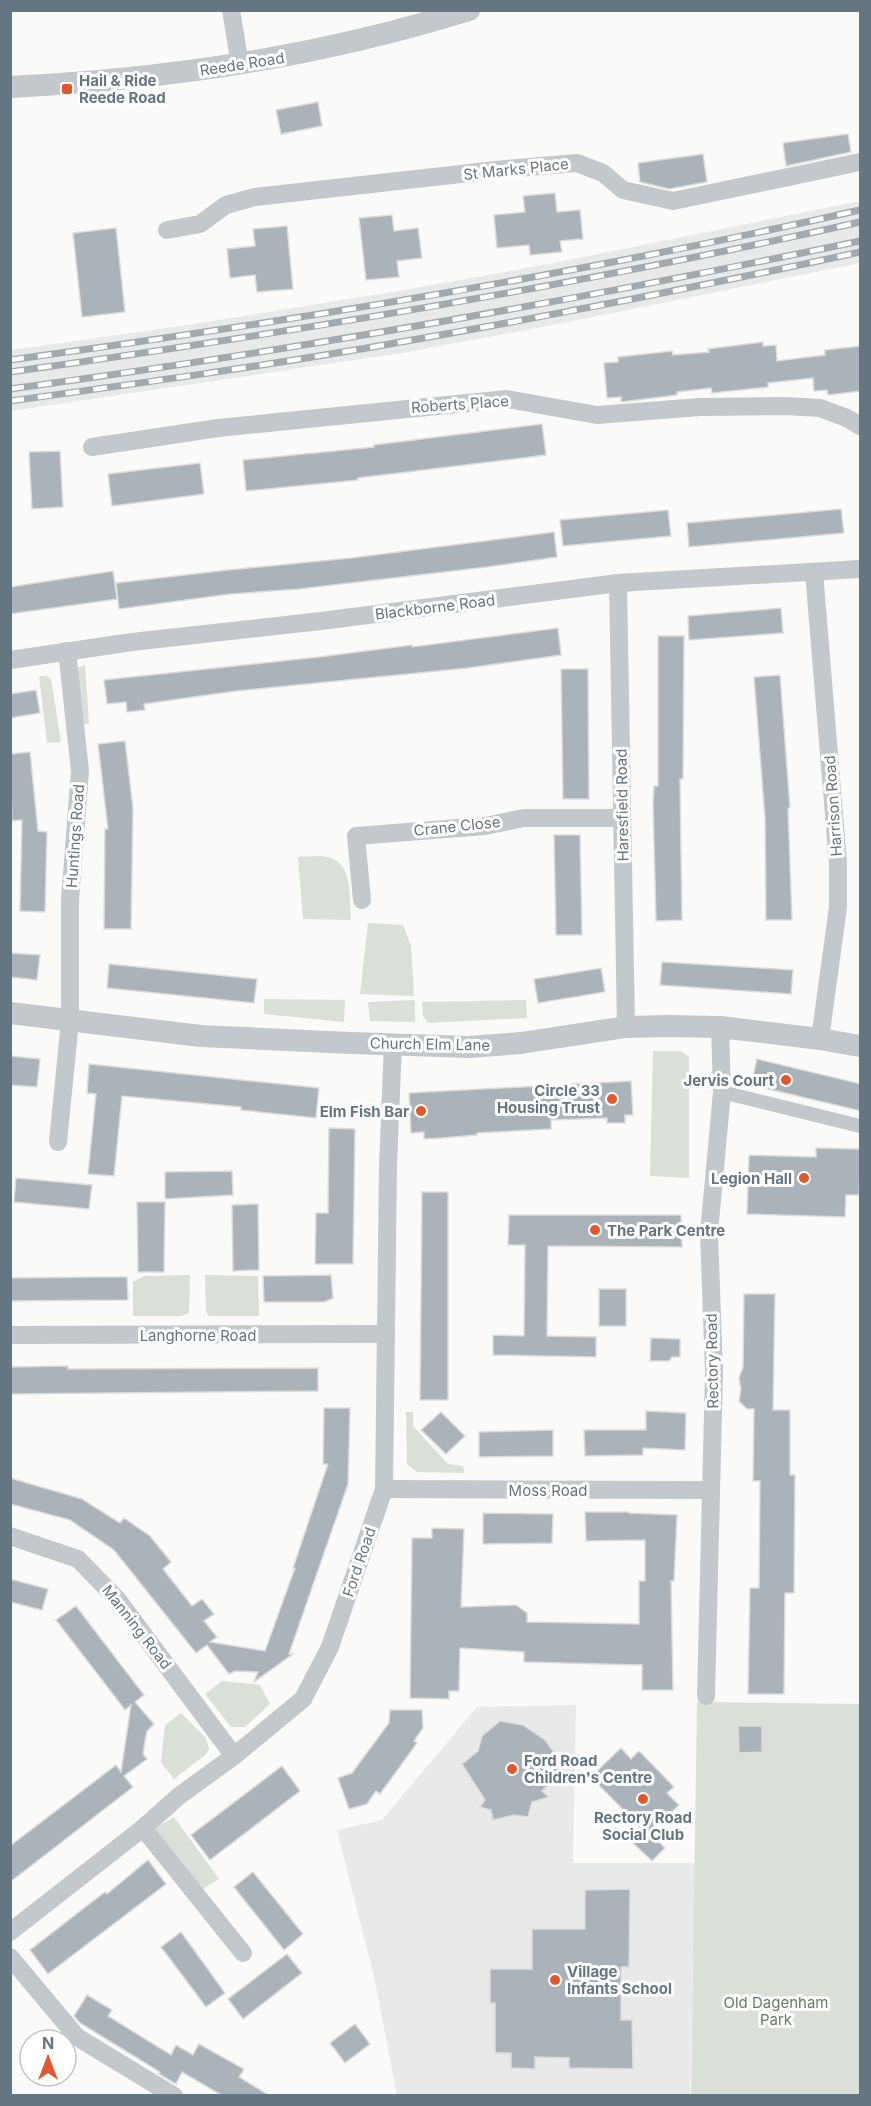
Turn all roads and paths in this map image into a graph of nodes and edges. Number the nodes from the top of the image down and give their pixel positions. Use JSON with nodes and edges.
{"nodes":[{"id":1,"x":231,"y":10,"type":"edge"},
{"id":2,"x":469,"y":10,"type":"edge"},
{"id":3,"x":240,"y":65,"type":"junction"},
{"id":4,"x":10,"y":87,"type":"edge"},
{"id":5,"x":861,"y":162,"type":"edge"},
{"id":6,"x":166,"y":230,"type":"dead end"},
{"id":7,"x":861,"y":426,"type":"edge"},
{"id":8,"x":92,"y":447,"type":"dead end"},
{"id":9,"x":861,"y":569,"type":"edge"},
{"id":10,"x":814,"y":572,"type":"junction"},
{"id":11,"x":618,"y":583,"type":"junction"},
{"id":12,"x":67,"y":651,"type":"junction"},
{"id":13,"x":10,"y":660,"type":"edge"},
{"id":14,"x":622,"y":818,"type":"junction"},
{"id":15,"x":362,"y":900,"type":"dead end"},
{"id":16,"x":10,"y":1013,"type":"edge"},
{"id":17,"x":70,"y":1021,"type":"junction"},
{"id":18,"x":626,"y":1027,"type":"junction"},
{"id":19,"x":720,"y":1027,"type":"junction"},
{"id":20,"x":820,"y":1039,"type":"junction"},
{"id":21,"x":393,"y":1043,"type":"junction"},
{"id":22,"x":861,"y":1046,"type":"edge"},
{"id":23,"x":722,"y":1092,"type":"junction"},
{"id":24,"x":861,"y":1126,"type":"edge"},
{"id":25,"x":58,"y":1142,"type":"dead end"},
{"id":26,"x":386,"y":1334,"type":"junction"},
{"id":27,"x":10,"y":1335,"type":"edge"},
{"id":28,"x":384,"y":1489,"type":"junction"},
{"id":29,"x":711,"y":1490,"type":"junction"},
{"id":30,"x":10,"y":1536,"type":"edge"},
{"id":31,"x":706,"y":1696,"type":"dead end"},
{"id":32,"x":234,"y":1756,"type":"junction"},
{"id":33,"x":143,"y":1828,"type":"junction"},
{"id":34,"x":10,"y":1932,"type":"edge"},
{"id":35,"x":243,"y":1953,"type":"dead end"},
{"id":36,"x":10,"y":1957,"type":"edge"},
{"id":37,"x":174,"y":2096,"type":"edge"}],
"edges":[{"from":1,"to":3,"type":"street"},
{"from":2,"to":3,"type":"street","name":"Reede Road"},
{"from":3,"to":4,"type":"street","name":"Reede Road"},
{"from":5,"to":6,"type":"street","name":"St Marks Place"},
{"from":7,"to":8,"type":"street","name":"Roberts Place"},
{"from":9,"to":10,"type":"street","name":"Blackborne Road"},
{"from":10,"to":11,"type":"street","name":"Blackborne Road"},
{"from":10,"to":20,"type":"street","name":"Harrison Road"},
{"from":11,"to":12,"type":"street","name":"Blackborne Road"},
{"from":11,"to":14,"type":"street","name":"Haresfield Road"},
{"from":12,"to":13,"type":"street","name":"Blackborne Road"},
{"from":12,"to":17,"type":"street","name":"Huntings Road"},
{"from":14,"to":15,"type":"street","name":"Crane Close"},
{"from":14,"to":18,"type":"street","name":"Haresfield Road"},
{"from":16,"to":17,"type":"street","name":"Church Elm Lane"},
{"from":17,"to":21,"type":"street","name":"Church Elm Lane"},
{"from":17,"to":25,"type":"street"},
{"from":18,"to":19,"type":"street","name":"Church Elm Lane"},
{"from":18,"to":21,"type":"street","name":"Church Elm Lane"},
{"from":19,"to":20,"type":"street","name":"Church Elm Lane"},
{"from":19,"to":23,"type":"street","name":"Rectory Road"},
{"from":20,"to":22,"type":"street","name":"Church Elm Lane"},
{"from":21,"to":26,"type":"street","name":"Ford Road"},
{"from":23,"to":24,"type":"street"},
{"from":23,"to":29,"type":"street","name":"Rectory Road"},
{"from":26,"to":27,"type":"street","name":"Langhorne Road"},
{"from":26,"to":28,"type":"street","name":"Ford Road"},
{"from":28,"to":29,"type":"street","name":"Moss Road"},
{"from":28,"to":32,"type":"street","name":"Ford Road"},
{"from":29,"to":31,"type":"street","name":"Rectory Road"},
{"from":30,"to":32,"type":"street","name":"Manning Road"},
{"from":32,"to":33,"type":"street","name":"Ford Road"},
{"from":33,"to":34,"type":"street","name":"Ford Road"},
{"from":33,"to":35,"type":"street"},
{"from":36,"to":37,"type":"street"}]}
